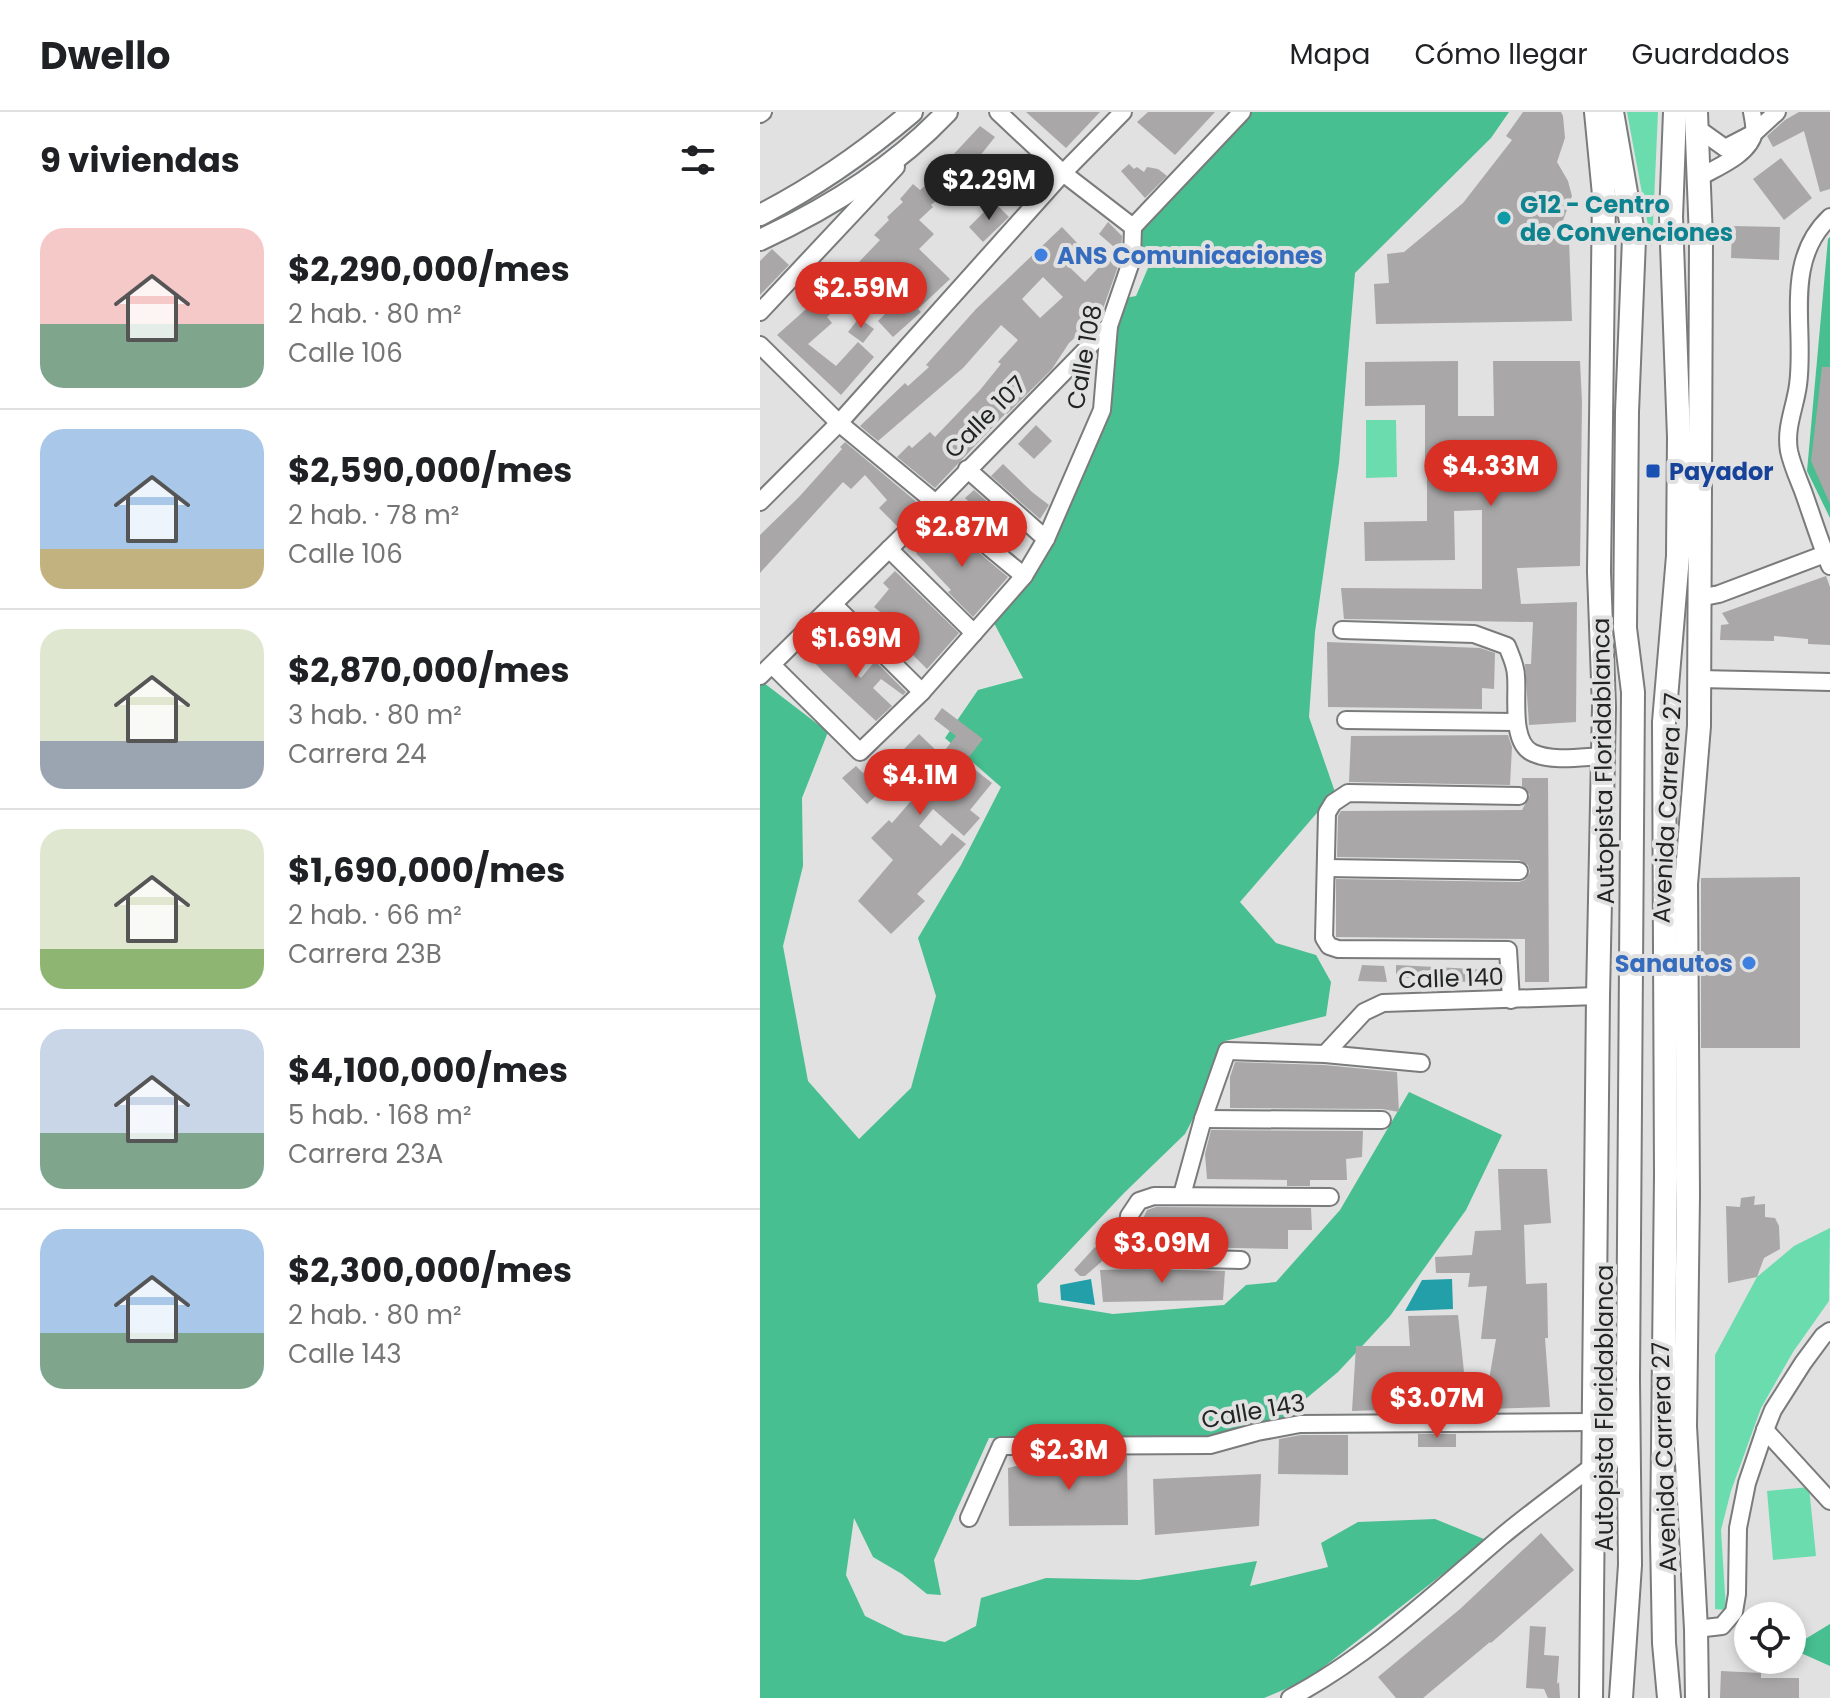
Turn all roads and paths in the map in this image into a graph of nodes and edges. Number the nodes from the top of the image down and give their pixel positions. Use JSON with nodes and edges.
{"nodes":[{"id":1,"x":912,"y":112,"type":"edge"},
{"id":2,"x":947,"y":112,"type":"edge"},
{"id":3,"x":998,"y":112,"type":"edge"},
{"id":4,"x":1123,"y":112,"type":"edge"},
{"id":5,"x":1242,"y":112,"type":"edge"},
{"id":6,"x":1596,"y":112,"type":"edge"},
{"id":7,"x":1612,"y":112,"type":"edge"},
{"id":8,"x":1675,"y":112,"type":"edge"},
{"id":9,"x":1752,"y":112,"type":"edge"},
{"id":10,"x":1777,"y":112,"type":"edge"},
{"id":11,"x":1696,"y":120,"type":"edge"},
{"id":12,"x":928,"y":132,"type":"junction"},
{"id":13,"x":1754,"y":133,"type":"junction"},
{"id":14,"x":1063,"y":173,"type":"junction"},
{"id":15,"x":1698,"y":178,"type":"junction"},
{"id":16,"x":760,"y":215,"type":"edge"},
{"id":17,"x":1830,"y":217,"type":"edge"},
{"id":18,"x":1133,"y":227,"type":"junction"},
{"id":19,"x":1634,"y":239,"type":"junction"},
{"id":20,"x":760,"y":240,"type":"edge"},
{"id":21,"x":760,"y":312,"type":"edge"},
{"id":22,"x":1109,"y":326,"type":"junction"},
{"id":23,"x":760,"y":345,"type":"edge"},
{"id":24,"x":1676,"y":357,"type":"junction"},
{"id":25,"x":1603,"y":392,"type":"junction"},
{"id":26,"x":1699,"y":414,"type":"junction"},
{"id":27,"x":839,"y":423,"type":"junction"},
{"id":28,"x":967,"y":469,"type":"junction"},
{"id":29,"x":760,"y":502,"type":"edge"},
{"id":30,"x":936,"y":503,"type":"junction"},
{"id":31,"x":1046,"y":539,"type":"junction"},
{"id":32,"x":889,"y":549,"type":"junction"},
{"id":33,"x":1828,"y":560,"type":"edge"},
{"id":34,"x":1024,"y":576,"type":"junction"},
{"id":35,"x":1699,"y":598,"type":"junction"},
{"id":36,"x":834,"y":605,"type":"junction"},
{"id":37,"x":1342,"y":630,"type":"dead end"},
{"id":38,"x":974,"y":633,"type":"junction"},
{"id":39,"x":766,"y":671,"type":"edge"},
{"id":40,"x":1699,"y":679,"type":"junction"},
{"id":41,"x":1830,"y":682,"type":"edge"},
{"id":42,"x":922,"y":692,"type":"junction"},
{"id":43,"x":1346,"y":720,"type":"dead end"},
{"id":44,"x":1515,"y":722,"type":"junction"},
{"id":45,"x":1602,"y":756,"type":"junction"},
{"id":46,"x":1519,"y":796,"type":"dead end"},
{"id":47,"x":1326,"y":868,"type":"junction"},
{"id":48,"x":1519,"y":871,"type":"dead end"},
{"id":49,"x":1598,"y":996,"type":"junction"},
{"id":50,"x":1511,"y":1000,"type":"junction"},
{"id":51,"x":1325,"y":1054,"type":"junction"},
{"id":52,"x":1421,"y":1063,"type":"dead end"},
{"id":53,"x":1203,"y":1119,"type":"junction"},
{"id":54,"x":1382,"y":1120,"type":"dead end"},
{"id":55,"x":1182,"y":1195,"type":"junction"},
{"id":56,"x":1330,"y":1197,"type":"dead end"},
{"id":57,"x":1241,"y":1260,"type":"dead end"},
{"id":58,"x":1830,"y":1331,"type":"edge"},
{"id":59,"x":1628,"y":1379,"type":"junction"},
{"id":60,"x":1593,"y":1422,"type":"junction"},
{"id":61,"x":1765,"y":1430,"type":"junction"},
{"id":62,"x":1594,"y":1465,"type":"junction"},
{"id":63,"x":1830,"y":1501,"type":"edge"},
{"id":64,"x":1595,"y":1512,"type":"junction"},
{"id":65,"x":969,"y":1518,"type":"dead end"},
{"id":66,"x":1696,"y":1629,"type":"junction"},
{"id":67,"x":1290,"y":1698,"type":"edge"},
{"id":68,"x":1591,"y":1698,"type":"edge"},
{"id":69,"x":1621,"y":1698,"type":"edge"},
{"id":70,"x":1669,"y":1698,"type":"edge"},
{"id":71,"x":1697,"y":1698,"type":"edge"}],
"edges":[{"from":1,"to":16,"type":"main road"},
{"from":2,"to":12,"type":"main road"},
{"from":3,"to":14,"type":"street"},
{"from":4,"to":14,"type":"street"},
{"from":5,"to":18,"type":"street"},
{"from":6,"to":25,"type":"highway"},
{"from":7,"to":19,"type":"highway","name":"Autopista Floridablanca"},
{"from":8,"to":24,"type":"highway"},
{"from":9,"to":13,"type":"street"},
{"from":10,"to":13,"type":"street"},
{"from":11,"to":13,"type":"street"},
{"from":11,"to":15,"type":"highway","name":"Avenida Carrera 27"},
{"from":12,"to":20,"type":"main road"},
{"from":12,"to":21,"type":"street"},
{"from":13,"to":15,"type":"street"},
{"from":14,"to":18,"type":"street"},
{"from":14,"to":27,"type":"street"},
{"from":15,"to":26,"type":"highway","name":"Avenida Carrera 27"},
{"from":17,"to":33,"type":"street"},
{"from":18,"to":22,"type":"street","name":"Calle 108"},
{"from":19,"to":25,"type":"highway"},
{"from":19,"to":59,"type":"highway","name":"Autopista Floridablanca"},
{"from":22,"to":28,"type":"street","name":"Calle 107"},
{"from":22,"to":31,"type":"street","name":"Calle 108"},
{"from":23,"to":27,"type":"street"},
{"from":24,"to":26,"type":"highway"},
{"from":24,"to":70,"type":"highway"},
{"from":25,"to":45,"type":"highway"},
{"from":26,"to":35,"type":"highway","name":"Avenida Carrera 27"},
{"from":27,"to":29,"type":"street"},
{"from":27,"to":30,"type":"street"},
{"from":28,"to":30,"type":"street","name":"Calle 107"},
{"from":28,"to":31,"type":"street"},
{"from":30,"to":32,"type":"street","name":"Calle 107"},
{"from":30,"to":34,"type":"street"},
{"from":31,"to":34,"type":"street","name":"Calle 108"},
{"from":32,"to":36,"type":"street","name":"Calle 107"},
{"from":32,"to":38,"type":"street"},
{"from":33,"to":35,"type":"street"},
{"from":34,"to":38,"type":"street","name":"Calle 108"},
{"from":35,"to":40,"type":"highway","name":"Avenida Carrera 27"},
{"from":36,"to":39,"type":"street","name":"Calle 107"},
{"from":36,"to":42,"type":"street"},
{"from":37,"to":44,"type":"street"},
{"from":38,"to":42,"type":"street","name":"Calle 108"},
{"from":39,"to":42,"type":"street","name":"Calle 108"},
{"from":40,"to":41,"type":"street"},
{"from":40,"to":66,"type":"highway","name":"Avenida Carrera 27"},
{"from":43,"to":44,"type":"street"},
{"from":44,"to":45,"type":"street"},
{"from":45,"to":49,"type":"highway"},
{"from":46,"to":47,"type":"street"},
{"from":47,"to":48,"type":"street"},
{"from":47,"to":50,"type":"street"},
{"from":49,"to":50,"type":"street","name":"Calle 140"},
{"from":49,"to":60,"type":"highway"},
{"from":50,"to":51,"type":"street","name":"Calle 140"},
{"from":51,"to":52,"type":"street"},
{"from":51,"to":53,"type":"street"},
{"from":53,"to":54,"type":"street"},
{"from":53,"to":55,"type":"street"},
{"from":55,"to":56,"type":"street"},
{"from":55,"to":57,"type":"street"},
{"from":58,"to":61,"type":"street"},
{"from":59,"to":64,"type":"highway"},
{"from":59,"to":69,"type":"highway","name":"Autopista Floridablanca"},
{"from":60,"to":62,"type":"highway"},
{"from":60,"to":65,"type":"street","name":"Calle 143"},
{"from":61,"to":63,"type":"street"},
{"from":61,"to":66,"type":"street"},
{"from":62,"to":64,"type":"highway"},
{"from":62,"to":67,"type":"street"},
{"from":64,"to":68,"type":"highway"},
{"from":66,"to":71,"type":"highway","name":"Avenida Carrera 27"}]}
